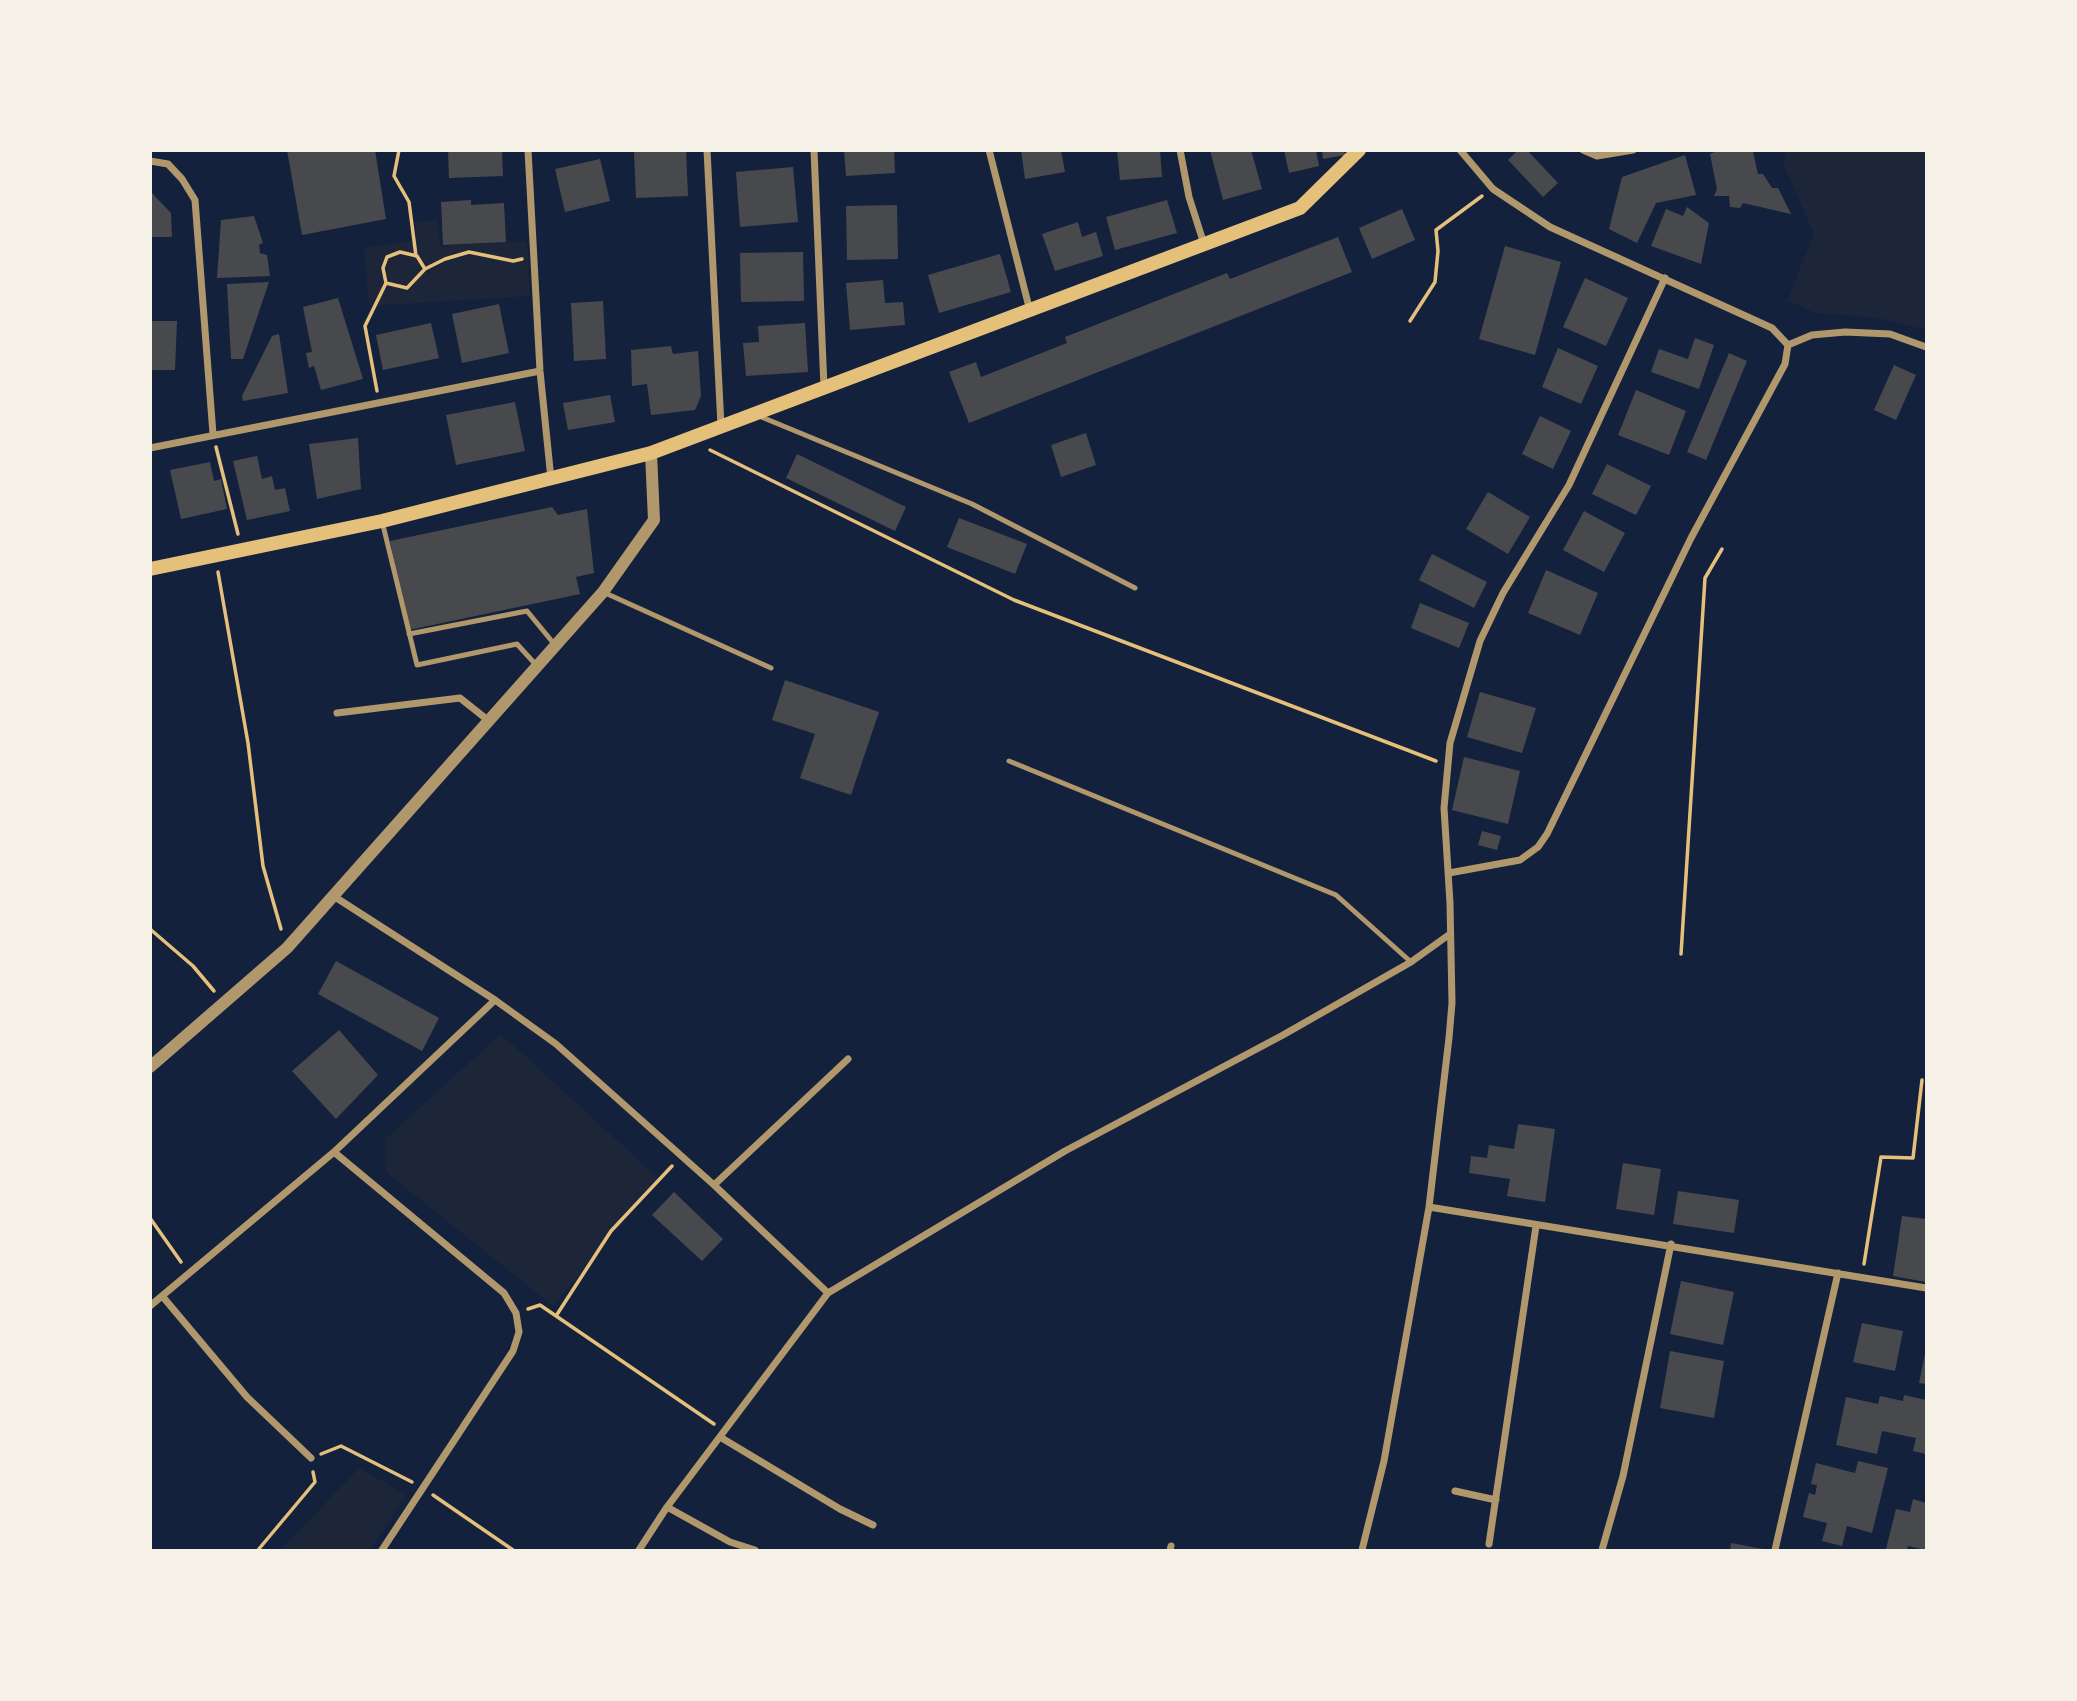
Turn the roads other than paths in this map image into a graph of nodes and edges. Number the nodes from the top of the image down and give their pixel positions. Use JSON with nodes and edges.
{"nodes":[{"id":1,"x":528,"y":150,"type":"edge"},
{"id":2,"x":707,"y":150,"type":"edge"},
{"id":3,"x":814,"y":150,"type":"edge"},
{"id":4,"x":989,"y":150,"type":"edge"},
{"id":5,"x":1181,"y":150,"type":"edge"},
{"id":6,"x":1359,"y":150,"type":"edge"},
{"id":7,"x":1460,"y":150,"type":"edge"},
{"id":8,"x":1583,"y":150,"type":"edge"},
{"id":9,"x":1633,"y":150,"type":"edge"},
{"id":10,"x":150,"y":161,"type":"edge"},
{"id":11,"x":1204,"y":244,"type":"junction"},
{"id":12,"x":1665,"y":278,"type":"junction"},
{"id":13,"x":1030,"y":311,"type":"junction"},
{"id":14,"x":1788,"y":345,"type":"junction"},
{"id":15,"x":1927,"y":347,"type":"edge"},
{"id":16,"x":540,"y":371,"type":"junction"},
{"id":17,"x":824,"y":387,"type":"junction"},
{"id":18,"x":756,"y":414,"type":"junction"},
{"id":19,"x":722,"y":428,"type":"junction"},
{"id":20,"x":213,"y":434,"type":"junction"},
{"id":21,"x":150,"y":448,"type":"edge"},
{"id":22,"x":651,"y":453,"type":"junction"},
{"id":23,"x":551,"y":480,"type":"junction"},
{"id":24,"x":382,"y":521,"type":"junction"},
{"id":25,"x":150,"y":569,"type":"edge"},
{"id":26,"x":1135,"y":588,"type":"dead end"},
{"id":27,"x":603,"y":592,"type":"junction"},
{"id":28,"x":409,"y":634,"type":"junction"},
{"id":29,"x":555,"y":646,"type":"junction"},
{"id":30,"x":537,"y":666,"type":"junction"},
{"id":31,"x":771,"y":668,"type":"dead end"},
{"id":32,"x":337,"y":713,"type":"dead end"},
{"id":33,"x":489,"y":721,"type":"junction"},
{"id":34,"x":1009,"y":761,"type":"dead end"},
{"id":35,"x":1449,"y":873,"type":"junction"},
{"id":36,"x":334,"y":897,"type":"junction"},
{"id":37,"x":1450,"y":934,"type":"junction"},
{"id":38,"x":1411,"y":962,"type":"junction"},
{"id":39,"x":495,"y":1000,"type":"junction"},
{"id":40,"x":848,"y":1059,"type":"dead end"},
{"id":41,"x":150,"y":1067,"type":"edge"},
{"id":42,"x":334,"y":1152,"type":"junction"},
{"id":43,"x":714,"y":1185,"type":"junction"},
{"id":44,"x":1429,"y":1207,"type":"junction"},
{"id":45,"x":1536,"y":1226,"type":"junction"},
{"id":46,"x":1671,"y":1244,"type":"junction"},
{"id":47,"x":1838,"y":1273,"type":"junction"},
{"id":48,"x":1927,"y":1288,"type":"edge"},
{"id":49,"x":828,"y":1293,"type":"junction"},
{"id":50,"x":163,"y":1297,"type":"junction"},
{"id":51,"x":150,"y":1306,"type":"edge"},
{"id":52,"x":722,"y":1434,"type":"junction"},
{"id":53,"x":311,"y":1458,"type":"road end"},
{"id":54,"x":1455,"y":1491,"type":"dead end"},
{"id":55,"x":1496,"y":1500,"type":"junction"},
{"id":56,"x":667,"y":1507,"type":"junction"},
{"id":57,"x":873,"y":1525,"type":"dead end"},
{"id":58,"x":1489,"y":1544,"type":"dead end"},
{"id":59,"x":382,"y":1550,"type":"edge"},
{"id":60,"x":639,"y":1550,"type":"edge"},
{"id":61,"x":755,"y":1550,"type":"edge"},
{"id":62,"x":1362,"y":1550,"type":"edge"},
{"id":63,"x":1602,"y":1550,"type":"edge"},
{"id":64,"x":1775,"y":1550,"type":"edge"}],
"edges":[{"from":1,"to":16,"type":"street"},
{"from":2,"to":19,"type":"street"},
{"from":3,"to":17,"type":"street"},
{"from":4,"to":13,"type":"street"},
{"from":5,"to":11,"type":"street"},
{"from":6,"to":11,"type":"main road"},
{"from":7,"to":12,"type":"street"},
{"from":8,"to":9,"type":"street"},
{"from":10,"to":20,"type":"street"},
{"from":11,"to":13,"type":"main road"},
{"from":12,"to":14,"type":"street"},
{"from":12,"to":35,"type":"street"},
{"from":13,"to":17,"type":"main road"},
{"from":14,"to":15,"type":"street"},
{"from":14,"to":35,"type":"street"},
{"from":16,"to":20,"type":"street"},
{"from":16,"to":23,"type":"street"},
{"from":17,"to":18,"type":"main road"},
{"from":18,"to":19,"type":"main road"},
{"from":18,"to":26,"type":"lane"},
{"from":19,"to":22,"type":"main road"},
{"from":20,"to":21,"type":"street"},
{"from":22,"to":23,"type":"main road"},
{"from":22,"to":27,"type":"street"},
{"from":23,"to":24,"type":"main road"},
{"from":24,"to":25,"type":"main road"},
{"from":24,"to":28,"type":"lane"},
{"from":27,"to":29,"type":"street"},
{"from":27,"to":31,"type":"lane"},
{"from":28,"to":29,"type":"lane"},
{"from":28,"to":30,"type":"lane"},
{"from":29,"to":30,"type":"street"},
{"from":30,"to":33,"type":"street"},
{"from":32,"to":33,"type":"street"},
{"from":33,"to":36,"type":"street"},
{"from":34,"to":38,"type":"lane"},
{"from":35,"to":37,"type":"street"},
{"from":36,"to":39,"type":"street"},
{"from":36,"to":41,"type":"street"},
{"from":37,"to":38,"type":"street"},
{"from":37,"to":44,"type":"street"},
{"from":38,"to":49,"type":"street"},
{"from":39,"to":42,"type":"street"},
{"from":39,"to":43,"type":"street"},
{"from":40,"to":43,"type":"street"},
{"from":42,"to":50,"type":"street"},
{"from":42,"to":59,"type":"street"},
{"from":43,"to":49,"type":"street"},
{"from":44,"to":45,"type":"street"},
{"from":44,"to":62,"type":"street"},
{"from":45,"to":46,"type":"street"},
{"from":45,"to":55,"type":"street"},
{"from":46,"to":47,"type":"street"},
{"from":46,"to":63,"type":"street"},
{"from":47,"to":48,"type":"street"},
{"from":47,"to":64,"type":"street"},
{"from":49,"to":52,"type":"street"},
{"from":50,"to":51,"type":"street"},
{"from":50,"to":53,"type":"street"},
{"from":52,"to":56,"type":"street"},
{"from":52,"to":57,"type":"street"},
{"from":54,"to":55,"type":"street"},
{"from":55,"to":58,"type":"street"},
{"from":56,"to":60,"type":"street"},
{"from":56,"to":61,"type":"street"}]}
